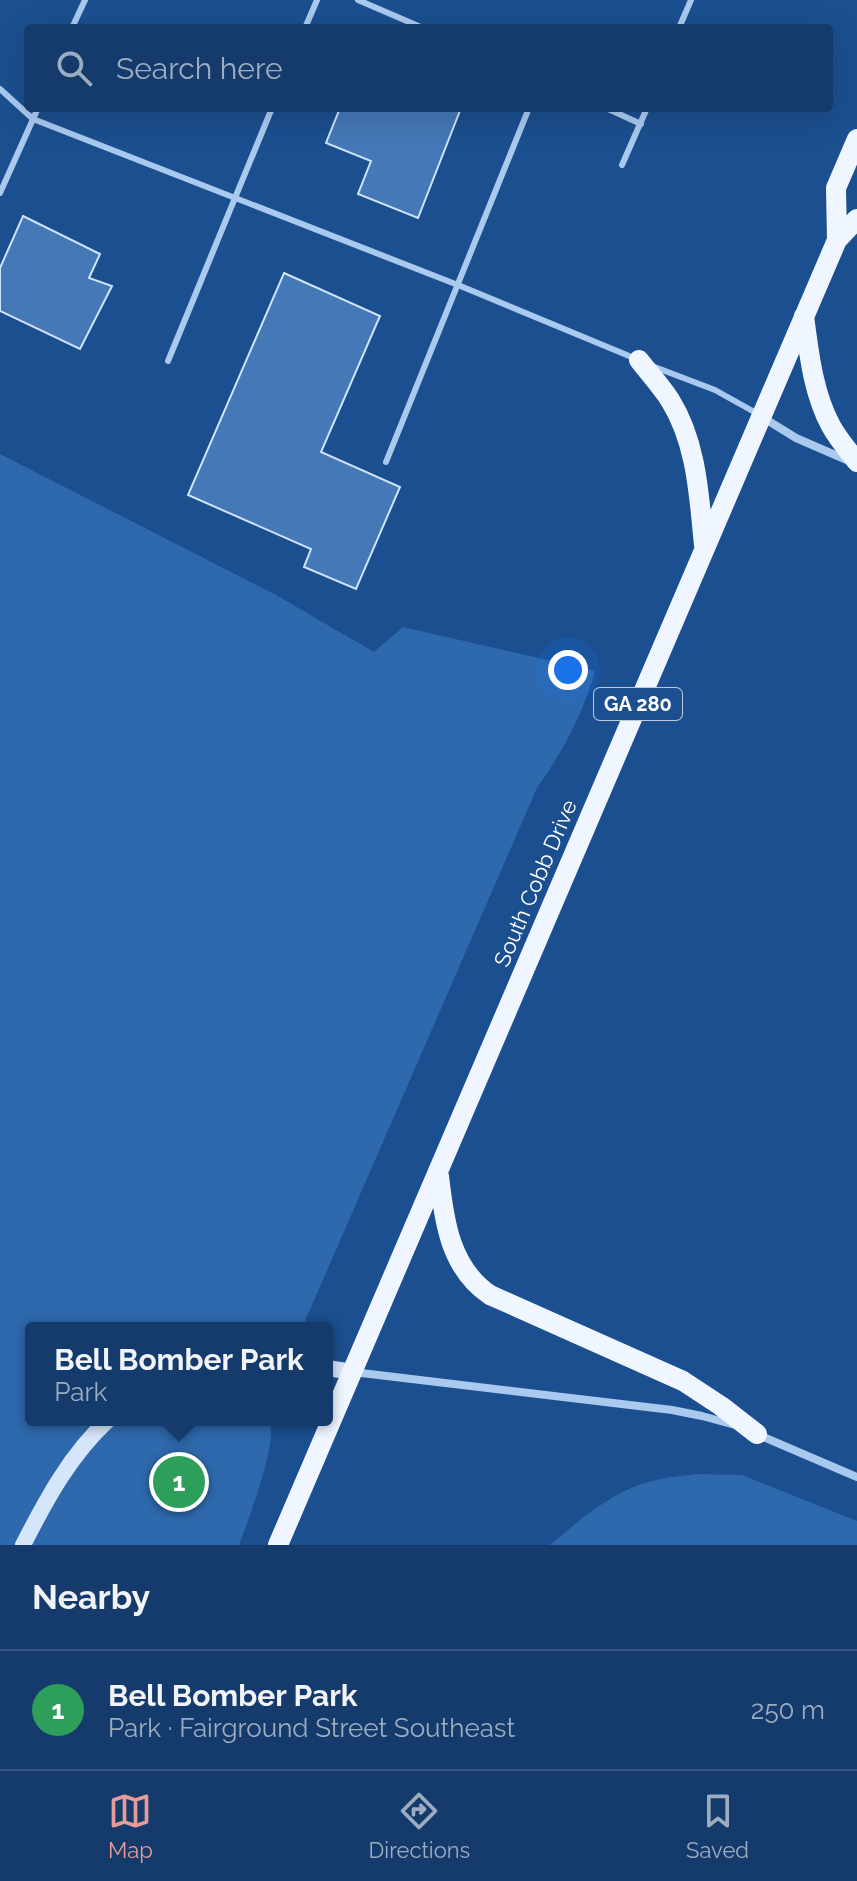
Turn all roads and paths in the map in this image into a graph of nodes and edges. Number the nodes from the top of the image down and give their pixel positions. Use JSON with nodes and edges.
{"nodes":[{"id":1,"x":85,"y":0,"type":"edge"},
{"id":2,"x":317,"y":0,"type":"edge"},
{"id":3,"x":358,"y":0,"type":"edge"},
{"id":4,"x":691,"y":0,"type":"edge"},
{"id":5,"x":74,"y":24,"type":"edge"},
{"id":6,"x":307,"y":24,"type":"edge"},
{"id":7,"x":414,"y":24,"type":"edge"},
{"id":8,"x":681,"y":24,"type":"edge"},
{"id":9,"x":0,"y":89,"type":"edge"},
{"id":10,"x":24,"y":111,"type":"edge"},
{"id":11,"x":25,"y":112,"type":"edge"},
{"id":12,"x":36,"y":112,"type":"edge"},
{"id":13,"x":270,"y":112,"type":"edge"},
{"id":14,"x":527,"y":112,"type":"edge"},
{"id":15,"x":615,"y":112,"type":"edge"},
{"id":16,"x":646,"y":112,"type":"edge"},
{"id":17,"x":33,"y":119,"type":"junction"},
{"id":18,"x":641,"y":124,"type":"junction"},
{"id":19,"x":857,"y":139,"type":"edge"},
{"id":20,"x":622,"y":165,"type":"dead end"},
{"id":21,"x":0,"y":193,"type":"edge"},
{"id":22,"x":234,"y":199,"type":"junction"},
{"id":23,"x":857,"y":219,"type":"edge"},
{"id":24,"x":837,"y":240,"type":"junction"},
{"id":25,"x":458,"y":285,"type":"junction"},
{"id":26,"x":804,"y":316,"type":"junction"},
{"id":27,"x":639,"y":360,"type":"junction"},
{"id":28,"x":168,"y":361,"type":"dead end"},
{"id":29,"x":761,"y":416,"type":"junction"},
{"id":30,"x":386,"y":462,"type":"dead end"},
{"id":31,"x":857,"y":463,"type":"edge"},
{"id":32,"x":704,"y":549,"type":"junction"},
{"id":33,"x":439,"y":1172,"type":"junction"},
{"id":34,"x":333,"y":1369,"type":"edge"},
{"id":35,"x":353,"y":1372,"type":"junction"},
{"id":36,"x":333,"y":1418,"type":"edge"},
{"id":37,"x":102,"y":1426,"type":"edge"},
{"id":38,"x":330,"y":1426,"type":"edge"},
{"id":39,"x":757,"y":1434,"type":"junction"},
{"id":40,"x":857,"y":1477,"type":"edge"},
{"id":41,"x":23,"y":1545,"type":"edge"},
{"id":42,"x":278,"y":1545,"type":"edge"}],
"edges":[{"from":1,"to":5,"type":"lane"},
{"from":2,"to":6,"type":"lane"},
{"from":3,"to":7,"type":"lane"},
{"from":4,"to":8,"type":"lane"},
{"from":9,"to":10,"type":"lane"},
{"from":11,"to":17,"type":"lane"},
{"from":12,"to":17,"type":"lane"},
{"from":13,"to":22,"type":"lane"},
{"from":14,"to":25,"type":"lane"},
{"from":15,"to":18,"type":"lane"},
{"from":16,"to":18,"type":"lane"},
{"from":17,"to":21,"type":"lane"},
{"from":17,"to":22,"type":"lane"},
{"from":18,"to":20,"type":"lane"},
{"from":19,"to":24,"type":"main road","name":"South Cobb Drive"},
{"from":22,"to":25,"type":"lane"},
{"from":22,"to":28,"type":"lane"},
{"from":23,"to":24,"type":"main road","name":"South Cobb Drive","number":"GA 280"},
{"from":24,"to":26,"type":"main road","name":"South Cobb Drive","number":"GA 280"},
{"from":25,"to":27,"type":"lane"},
{"from":25,"to":30,"type":"lane"},
{"from":26,"to":29,"type":"main road","name":"South Cobb Drive","number":"GA 280"},
{"from":26,"to":31,"type":"main road"},
{"from":27,"to":29,"type":"lane"},
{"from":27,"to":32,"type":"main road"},
{"from":29,"to":31,"type":"street"},
{"from":29,"to":32,"type":"main road","name":"South Cobb Drive","number":"GA 280"},
{"from":32,"to":33,"type":"main road","name":"South Cobb Drive","number":"GA 280"},
{"from":33,"to":35,"type":"main road","name":"South Cobb Drive","number":"GA 280"},
{"from":33,"to":39,"type":"main road"},
{"from":34,"to":35,"type":"main road"},
{"from":35,"to":36,"type":"main road","name":"South Cobb Drive","number":"GA 280"},
{"from":35,"to":39,"type":"street"},
{"from":37,"to":41,"type":"main road"},
{"from":38,"to":42,"type":"main road","name":"South Cobb Drive","number":"GA 280"},
{"from":39,"to":40,"type":"street"}]}
